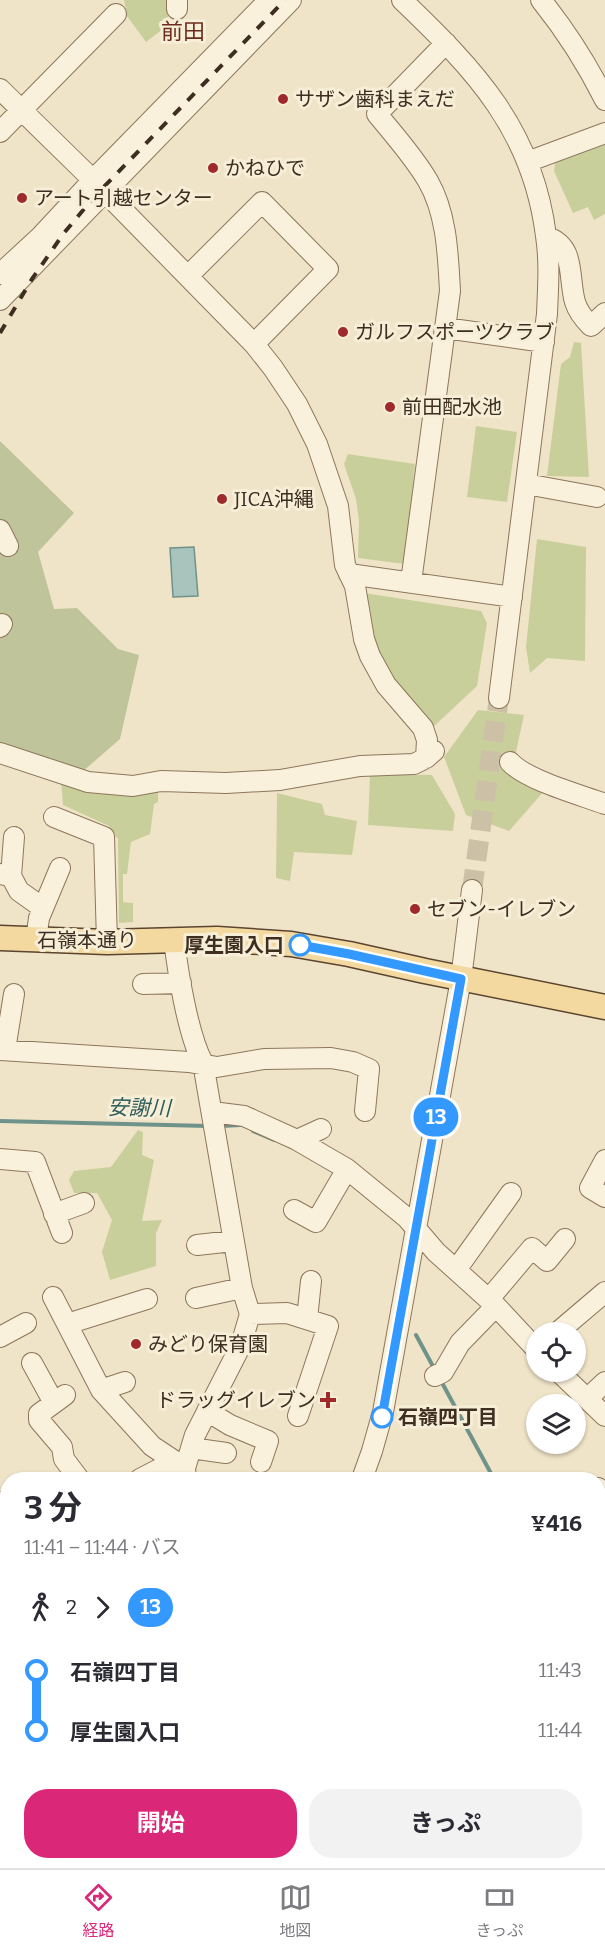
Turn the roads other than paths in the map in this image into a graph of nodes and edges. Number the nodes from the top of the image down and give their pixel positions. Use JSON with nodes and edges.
{"nodes":[{"id":1,"x":269,"y":0,"type":"edge"},
{"id":2,"x":291,"y":0,"type":"edge"},
{"id":3,"x":402,"y":0,"type":"edge"},
{"id":4,"x":541,"y":0,"type":"edge"},
{"id":5,"x":116,"y":14,"type":"dead end"},
{"id":6,"x":446,"y":43,"type":"junction"},
{"id":7,"x":0,"y":89,"type":"edge"},
{"id":8,"x":605,"y":100,"type":"edge"},
{"id":9,"x":21,"y":111,"type":"junction"},
{"id":10,"x":0,"y":132,"type":"edge"},
{"id":11,"x":605,"y":133,"type":"edge"},
{"id":12,"x":527,"y":162,"type":"junction"},
{"id":13,"x":99,"y":186,"type":"junction"},
{"id":14,"x":547,"y":237,"type":"junction"},
{"id":15,"x":0,"y":274,"type":"edge"},
{"id":16,"x":188,"y":276,"type":"junction"},
{"id":17,"x":0,"y":300,"type":"edge"},
{"id":18,"x":605,"y":313,"type":"edge"},
{"id":19,"x":445,"y":328,"type":"junction"},
{"id":20,"x":544,"y":342,"type":"junction"},
{"id":21,"x":254,"y":344,"type":"junction"},
{"id":22,"x":526,"y":484,"type":"junction"},
{"id":23,"x":597,"y":497,"type":"dead end"},
{"id":24,"x":349,"y":574,"type":"junction"},
{"id":25,"x":411,"y":582,"type":"junction"},
{"id":26,"x":512,"y":597,"type":"junction"},
{"id":27,"x":499,"y":698,"type":"tunnel mouth"},
{"id":28,"x":0,"y":753,"type":"edge"},
{"id":29,"x":510,"y":762,"type":"dead end"},
{"id":30,"x":605,"y":804,"type":"edge"},
{"id":31,"x":54,"y":817,"type":"dead end"},
{"id":32,"x":14,"y":837,"type":"dead end"},
{"id":33,"x":60,"y":868,"type":"dead end"},
{"id":34,"x":5,"y":875,"type":"edge"},
{"id":35,"x":472,"y":891,"type":"tunnel mouth"},
{"id":36,"x":43,"y":908,"type":"junction"},
{"id":37,"x":0,"y":938,"type":"edge"},
{"id":38,"x":36,"y":940,"type":"junction"},
{"id":39,"x":174,"y":940,"type":"junction"},
{"id":40,"x":107,"y":942,"type":"junction"},
{"id":41,"x":461,"y":979,"type":"junction"},
{"id":42,"x":181,"y":983,"type":"junction"},
{"id":43,"x":143,"y":984,"type":"dead end"},
{"id":44,"x":14,"y":994,"type":"dead end"},
{"id":45,"x":605,"y":1007,"type":"edge"},
{"id":46,"x":3,"y":1050,"type":"edge"},
{"id":47,"x":203,"y":1063,"type":"junction"},
{"id":48,"x":365,"y":1111,"type":"dead end"},
{"id":49,"x":214,"y":1122,"type":"junction"},
{"id":50,"x":321,"y":1129,"type":"dead end"},
{"id":51,"x":297,"y":1140,"type":"junction"},
{"id":52,"x":0,"y":1159,"type":"edge"},
{"id":53,"x":605,"y":1160,"type":"edge"},
{"id":54,"x":347,"y":1168,"type":"junction"},
{"id":55,"x":511,"y":1193,"type":"dead end"},
{"id":56,"x":605,"y":1197,"type":"edge"},
{"id":57,"x":84,"y":1203,"type":"dead end"},
{"id":58,"x":294,"y":1210,"type":"dead end"},
{"id":59,"x":54,"y":1214,"type":"junction"},
{"id":60,"x":415,"y":1228,"type":"junction"},
{"id":61,"x":62,"y":1233,"type":"dead end"},
{"id":62,"x":565,"y":1239,"type":"dead end"},
{"id":63,"x":233,"y":1241,"type":"junction"},
{"id":64,"x":197,"y":1245,"type":"dead end"},
{"id":65,"x":456,"y":1270,"type":"junction"},
{"id":66,"x":311,"y":1281,"type":"dead end"},
{"id":67,"x":242,"y":1288,"type":"junction"},
{"id":68,"x":605,"y":1292,"type":"edge"},
{"id":69,"x":53,"y":1297,"type":"dead end"},
{"id":70,"x":196,"y":1298,"type":"dead end"},
{"id":71,"x":147,"y":1299,"type":"dead end"},
{"id":72,"x":493,"y":1302,"type":"junction"},
{"id":73,"x":250,"y":1314,"type":"junction"},
{"id":74,"x":307,"y":1319,"type":"junction"},
{"id":75,"x":570,"y":1322,"type":"edge"},
{"id":76,"x":26,"y":1323,"type":"dead end"},
{"id":77,"x":67,"y":1324,"type":"junction"},
{"id":78,"x":0,"y":1337,"type":"edge"},
{"id":79,"x":526,"y":1338,"type":"edge"},
{"id":80,"x":32,"y":1363,"type":"dead end"},
{"id":81,"x":439,"y":1375,"type":"dead end"},
{"id":82,"x":125,"y":1382,"type":"dead end"},
{"id":83,"x":569,"y":1382,"type":"edge"},
{"id":84,"x":605,"y":1382,"type":"edge"},
{"id":85,"x":101,"y":1390,"type":"junction"},
{"id":86,"x":588,"y":1400,"type":"junction"},
{"id":87,"x":207,"y":1411,"type":"junction"},
{"id":88,"x":298,"y":1416,"type":"dead end"},
{"id":89,"x":605,"y":1416,"type":"edge"},
{"id":90,"x":191,"y":1448,"type":"junction"},
{"id":91,"x":226,"y":1453,"type":"dead end"},
{"id":92,"x":261,"y":1462,"type":"dead end"},
{"id":93,"x":182,"y":1469,"type":"edge"},
{"id":94,"x":74,"y":1472,"type":"edge"},
{"id":95,"x":364,"y":1472,"type":"edge"}],
"edges":[{"from":1,"to":13,"type":"street"},
{"from":2,"to":13,"type":"street"},
{"from":3,"to":6,"type":"street"},
{"from":4,"to":8,"type":"street"},
{"from":5,"to":9,"type":"street"},
{"from":6,"to":12,"type":"street"},
{"from":6,"to":19,"type":"street"},
{"from":7,"to":9,"type":"street"},
{"from":9,"to":10,"type":"street"},
{"from":9,"to":13,"type":"street"},
{"from":11,"to":12,"type":"street"},
{"from":12,"to":14,"type":"street"},
{"from":13,"to":15,"type":"street"},
{"from":13,"to":16,"type":"street"},
{"from":13,"to":17,"type":"street"},
{"from":14,"to":18,"type":"street"},
{"from":14,"to":20,"type":"street"},
{"from":16,"to":21,"type":"street"},
{"from":16,"to":21,"type":"street"},
{"from":19,"to":20,"type":"street"},
{"from":19,"to":25,"type":"street"},
{"from":20,"to":22,"type":"street"},
{"from":21,"to":24,"type":"street"},
{"from":22,"to":23,"type":"street"},
{"from":22,"to":26,"type":"street"},
{"from":24,"to":25,"type":"street"},
{"from":24,"to":28,"type":"street"},
{"from":25,"to":26,"type":"street"},
{"from":26,"to":27,"type":"street"},
{"from":29,"to":30,"type":"street"},
{"from":31,"to":40,"type":"street"},
{"from":32,"to":34,"type":"street"},
{"from":33,"to":36,"type":"street"},
{"from":34,"to":36,"type":"street"},
{"from":35,"to":41,"type":"street"},
{"from":36,"to":38,"type":"street"},
{"from":37,"to":38,"type":"main road","name":"石嶺本通り"},
{"from":38,"to":40,"type":"main road","name":"石嶺本通り"},
{"from":39,"to":40,"type":"main road","name":"石嶺本通り"},
{"from":39,"to":41,"type":"main road","name":"石嶺本通り"},
{"from":39,"to":42,"type":"street"},
{"from":41,"to":45,"type":"main road","name":"石嶺本通り"},
{"from":41,"to":60,"type":"street"},
{"from":42,"to":43,"type":"street"},
{"from":42,"to":47,"type":"street"},
{"from":44,"to":46,"type":"street"},
{"from":46,"to":47,"type":"street"},
{"from":47,"to":48,"type":"street"},
{"from":47,"to":49,"type":"street"},
{"from":49,"to":51,"type":"street"},
{"from":49,"to":63,"type":"street"},
{"from":50,"to":51,"type":"street"},
{"from":51,"to":54,"type":"street"},
{"from":52,"to":59,"type":"street"},
{"from":53,"to":56,"type":"street"},
{"from":54,"to":58,"type":"street"},
{"from":54,"to":60,"type":"street"},
{"from":55,"to":65,"type":"street"},
{"from":57,"to":59,"type":"street"},
{"from":59,"to":61,"type":"street"},
{"from":60,"to":65,"type":"street"},
{"from":60,"to":95,"type":"street"},
{"from":62,"to":72,"type":"street"},
{"from":63,"to":64,"type":"street"},
{"from":63,"to":67,"type":"street"},
{"from":65,"to":72,"type":"street"},
{"from":66,"to":74,"type":"street"},
{"from":67,"to":70,"type":"street"},
{"from":67,"to":73,"type":"street"},
{"from":68,"to":75,"type":"street"},
{"from":69,"to":77,"type":"street"},
{"from":71,"to":77,"type":"street"},
{"from":72,"to":79,"type":"street"},
{"from":72,"to":81,"type":"street"},
{"from":73,"to":74,"type":"street"},
{"from":73,"to":87,"type":"street"},
{"from":74,"to":88,"type":"street"},
{"from":76,"to":78,"type":"street"},
{"from":77,"to":85,"type":"street"},
{"from":80,"to":94,"type":"street"},
{"from":82,"to":85,"type":"street"},
{"from":83,"to":86,"type":"street"},
{"from":84,"to":86,"type":"street"},
{"from":85,"to":93,"type":"street"},
{"from":86,"to":89,"type":"street"},
{"from":87,"to":90,"type":"street"},
{"from":87,"to":92,"type":"street"},
{"from":90,"to":91,"type":"street"},
{"from":90,"to":93,"type":"street"}]}
